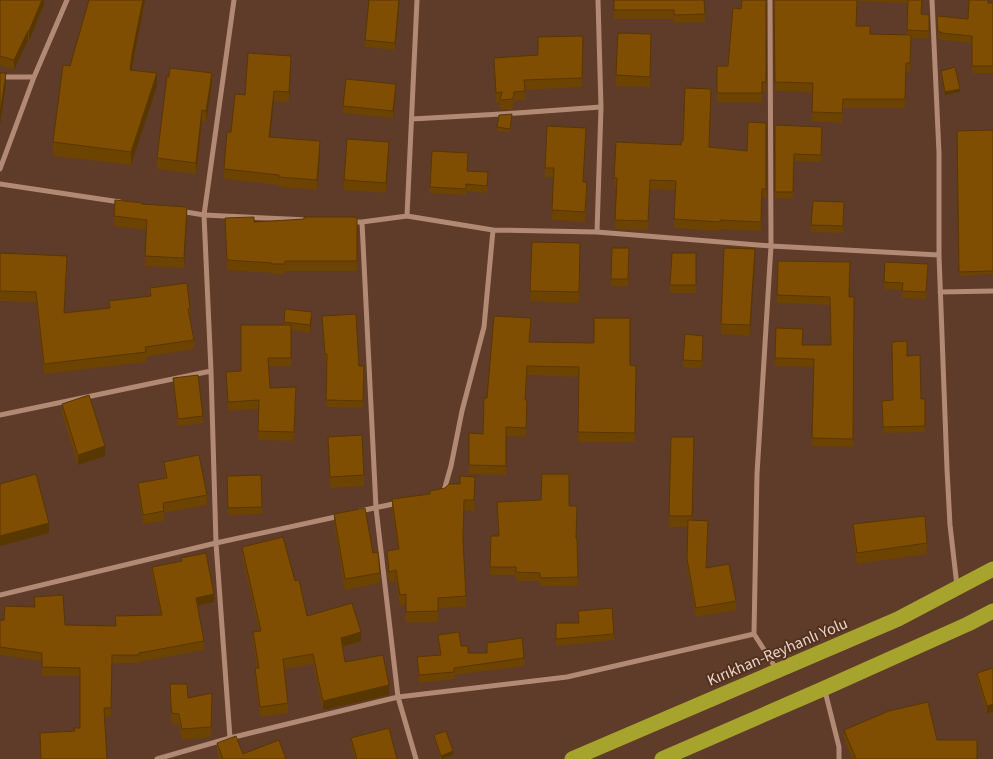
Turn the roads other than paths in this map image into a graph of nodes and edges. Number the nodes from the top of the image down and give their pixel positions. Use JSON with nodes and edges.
{"nodes":[{"id":1,"x":67,"y":0,"type":"edge"},
{"id":2,"x":234,"y":0,"type":"edge"},
{"id":3,"x":416,"y":0,"type":"edge"},
{"id":4,"x":598,"y":0,"type":"edge"},
{"id":5,"x":770,"y":0,"type":"edge"},
{"id":6,"x":932,"y":0,"type":"edge"},
{"id":7,"x":0,"y":77,"type":"edge"},
{"id":8,"x":34,"y":77,"type":"junction"},
{"id":9,"x":601,"y":107,"type":"junction"},
{"id":10,"x":412,"y":119,"type":"junction"},
{"id":11,"x":0,"y":169,"type":"edge"},
{"id":12,"x":0,"y":184,"type":"edge"},
{"id":13,"x":126,"y":203,"type":"edge"},
{"id":14,"x":174,"y":210,"type":"edge"},
{"id":15,"x":204,"y":215,"type":"junction"},
{"id":16,"x":407,"y":216,"type":"junction"},
{"id":17,"x":312,"y":220,"type":"edge"},
{"id":18,"x":342,"y":221,"type":"edge"},
{"id":19,"x":362,"y":222,"type":"junction"},
{"id":20,"x":493,"y":230,"type":"junction"},
{"id":21,"x":597,"y":232,"type":"junction"},
{"id":22,"x":771,"y":246,"type":"junction"},
{"id":23,"x":939,"y":255,"type":"junction"},
{"id":24,"x":993,"y":290,"type":"edge"},
{"id":25,"x":940,"y":292,"type":"junction"},
{"id":26,"x":211,"y":372,"type":"junction"},
{"id":27,"x":0,"y":415,"type":"edge"},
{"id":28,"x":436,"y":495,"type":"edge"},
{"id":29,"x":406,"y":502,"type":"edge"},
{"id":30,"x":376,"y":508,"type":"junction"},
{"id":31,"x":358,"y":512,"type":"edge"},
{"id":32,"x":348,"y":514,"type":"edge"},
{"id":33,"x":216,"y":543,"type":"junction"},
{"id":34,"x":993,"y":569,"type":"edge"},
{"id":35,"x":957,"y":588,"type":"junction"},
{"id":36,"x":0,"y":595,"type":"edge"},
{"id":37,"x":993,"y":612,"type":"edge"},
{"id":38,"x":754,"y":634,"type":"junction"},
{"id":39,"x":778,"y":670,"type":"junction"},
{"id":40,"x":825,"y":688,"type":"junction"},
{"id":41,"x":398,"y":698,"type":"junction"},
{"id":42,"x":230,"y":738,"type":"junction"},
{"id":43,"x":158,"y":759,"type":"edge"},
{"id":44,"x":416,"y":759,"type":"edge"},
{"id":45,"x":572,"y":759,"type":"edge"},
{"id":46,"x":662,"y":759,"type":"edge"},
{"id":47,"x":839,"y":759,"type":"edge"}],
"edges":[{"from":1,"to":8,"type":"street"},
{"from":2,"to":15,"type":"street"},
{"from":3,"to":10,"type":"street"},
{"from":4,"to":9,"type":"street"},
{"from":5,"to":22,"type":"street"},
{"from":6,"to":23,"type":"street"},
{"from":7,"to":8,"type":"street"},
{"from":8,"to":11,"type":"street"},
{"from":9,"to":10,"type":"street"},
{"from":9,"to":21,"type":"street"},
{"from":10,"to":16,"type":"street"},
{"from":12,"to":13,"type":"street"},
{"from":14,"to":15,"type":"street"},
{"from":15,"to":17,"type":"street"},
{"from":15,"to":26,"type":"street"},
{"from":16,"to":19,"type":"street"},
{"from":16,"to":20,"type":"street"},
{"from":18,"to":19,"type":"street"},
{"from":19,"to":30,"type":"street"},
{"from":20,"to":21,"type":"street"},
{"from":20,"to":28,"type":"street"},
{"from":21,"to":22,"type":"street"},
{"from":22,"to":23,"type":"street"},
{"from":22,"to":38,"type":"street"},
{"from":23,"to":25,"type":"street"},
{"from":24,"to":25,"type":"street"},
{"from":25,"to":35,"type":"street"},
{"from":26,"to":27,"type":"street"},
{"from":26,"to":33,"type":"street"},
{"from":29,"to":30,"type":"street"},
{"from":30,"to":31,"type":"street"},
{"from":30,"to":41,"type":"street"},
{"from":32,"to":33,"type":"street"},
{"from":33,"to":36,"type":"street"},
{"from":33,"to":42,"type":"street"},
{"from":34,"to":35,"type":"highway","name":"Kırıkhan-Reyhanlı Yolu"},
{"from":35,"to":39,"type":"highway","name":"Kırıkhan-Reyhanlı Yolu"},
{"from":37,"to":40,"type":"highway"},
{"from":38,"to":39,"type":"street"},
{"from":38,"to":41,"type":"street"},
{"from":39,"to":45,"type":"highway","name":"Kırıkhan-Reyhanlı Yolu"},
{"from":40,"to":46,"type":"highway"},
{"from":40,"to":47,"type":"street"},
{"from":41,"to":42,"type":"street"},
{"from":41,"to":44,"type":"street"},
{"from":42,"to":43,"type":"street"}]}
